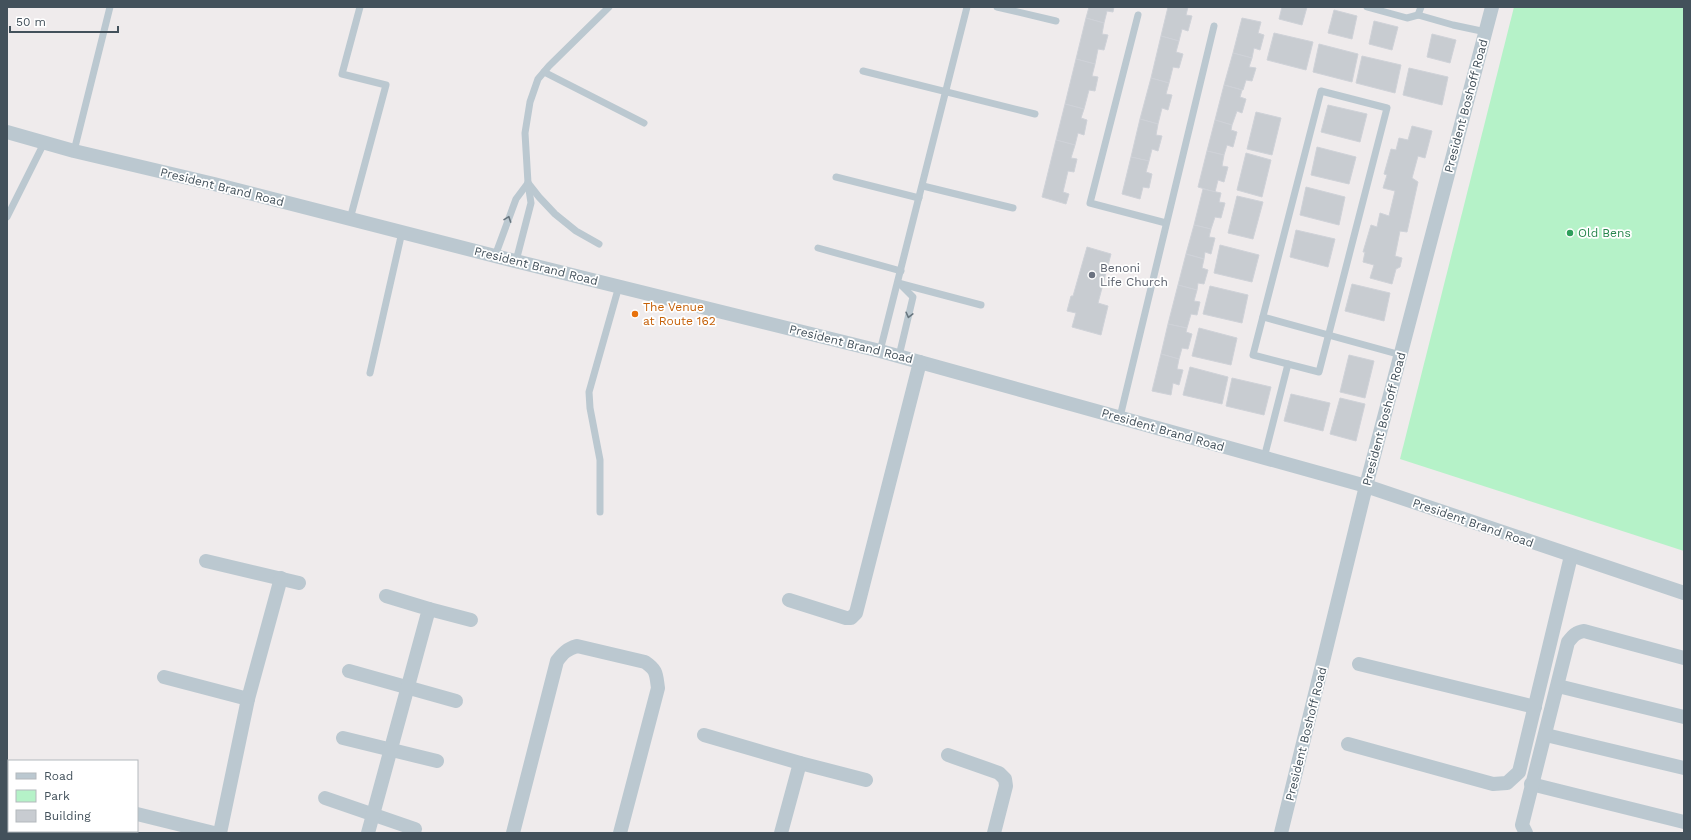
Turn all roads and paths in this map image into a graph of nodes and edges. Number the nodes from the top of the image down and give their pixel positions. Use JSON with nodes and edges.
{"nodes":[{"id":1,"x":110,"y":7,"type":"edge"},
{"id":2,"x":360,"y":7,"type":"edge"},
{"id":3,"x":609,"y":7,"type":"edge"},
{"id":4,"x":967,"y":7,"type":"edge"},
{"id":5,"x":997,"y":7,"type":"edge"},
{"id":6,"x":1367,"y":7,"type":"edge"},
{"id":7,"x":1421,"y":7,"type":"edge"},
{"id":8,"x":1492,"y":7,"type":"edge"},
{"id":9,"x":1138,"y":15,"type":"dead end"},
{"id":10,"x":1418,"y":16,"type":"junction"},
{"id":11,"x":1056,"y":21,"type":"dead end"},
{"id":12,"x":1214,"y":26,"type":"dead end"},
{"id":13,"x":1486,"y":32,"type":"junction"},
{"id":14,"x":863,"y":71,"type":"dead end"},
{"id":15,"x":544,"y":72,"type":"junction"},
{"id":16,"x":946,"y":92,"type":"junction"},
{"id":17,"x":1035,"y":114,"type":"dead end"},
{"id":18,"x":644,"y":122,"type":"dead end"},
{"id":19,"x":7,"y":132,"type":"edge"},
{"id":20,"x":44,"y":143,"type":"junction"},
{"id":21,"x":74,"y":151,"type":"junction"},
{"id":22,"x":836,"y":177,"type":"dead end"},
{"id":23,"x":528,"y":183,"type":"junction"},
{"id":24,"x":923,"y":186,"type":"junction"},
{"id":25,"x":920,"y":198,"type":"junction"},
{"id":26,"x":1012,"y":208,"type":"dead end"},
{"id":27,"x":7,"y":217,"type":"edge"},
{"id":28,"x":350,"y":219,"type":"junction"},
{"id":29,"x":1166,"y":223,"type":"junction"},
{"id":30,"x":402,"y":232,"type":"junction"},
{"id":31,"x":599,"y":244,"type":"dead end"},
{"id":32,"x":818,"y":248,"type":"dead end"},
{"id":33,"x":495,"y":256,"type":"junction"},
{"id":34,"x":516,"y":261,"type":"junction"},
{"id":35,"x":901,"y":271,"type":"junction"},
{"id":36,"x":898,"y":283,"type":"junction"},
{"id":37,"x":619,"y":286,"type":"junction"},
{"id":38,"x":980,"y":305,"type":"dead end"},
{"id":39,"x":1263,"y":317,"type":"junction"},
{"id":40,"x":1329,"y":335,"type":"junction"},
{"id":41,"x":880,"y":351,"type":"junction"},
{"id":42,"x":1401,"y":355,"type":"junction"},
{"id":43,"x":899,"y":356,"type":"junction"},
{"id":44,"x":920,"y":362,"type":"junction"},
{"id":45,"x":1288,"y":364,"type":"junction"},
{"id":46,"x":370,"y":372,"type":"dead end"},
{"id":47,"x":1120,"y":417,"type":"junction"},
{"id":48,"x":1264,"y":458,"type":"junction"},
{"id":49,"x":1366,"y":486,"type":"junction"},
{"id":50,"x":600,"y":512,"type":"dead end"},
{"id":51,"x":1572,"y":556,"type":"junction"},
{"id":52,"x":206,"y":560,"type":"dead end"},
{"id":53,"x":281,"y":578,"type":"junction"},
{"id":54,"x":299,"y":583,"type":"dead end"},
{"id":55,"x":1684,"y":593,"type":"edge"},
{"id":56,"x":386,"y":596,"type":"dead end"},
{"id":57,"x":789,"y":600,"type":"dead end"},
{"id":58,"x":429,"y":609,"type":"junction"},
{"id":59,"x":471,"y":620,"type":"dead end"},
{"id":60,"x":1684,"y":658,"type":"edge"},
{"id":61,"x":1359,"y":664,"type":"dead end"},
{"id":62,"x":349,"y":671,"type":"dead end"},
{"id":63,"x":164,"y":677,"type":"dead end"},
{"id":64,"x":1558,"y":686,"type":"junction"},
{"id":65,"x":408,"y":688,"type":"junction"},
{"id":66,"x":248,"y":700,"type":"junction"},
{"id":67,"x":456,"y":701,"type":"dead end"},
{"id":68,"x":1535,"y":707,"type":"junction"},
{"id":69,"x":1684,"y":717,"type":"edge"},
{"id":70,"x":704,"y":734,"type":"dead end"},
{"id":71,"x":1546,"y":735,"type":"junction"},
{"id":72,"x":343,"y":738,"type":"dead end"},
{"id":73,"x":1348,"y":744,"type":"dead end"},
{"id":74,"x":391,"y":750,"type":"junction"},
{"id":75,"x":948,"y":755,"type":"dead end"},
{"id":76,"x":437,"y":761,"type":"dead end"},
{"id":77,"x":800,"y":763,"type":"junction"},
{"id":78,"x":1684,"y":768,"type":"edge"},
{"id":79,"x":866,"y":780,"type":"dead end"},
{"id":80,"x":1531,"y":784,"type":"junction"},
{"id":81,"x":325,"y":798,"type":"dead end"},
{"id":82,"x":138,"y":814,"type":"edge"},
{"id":83,"x":373,"y":815,"type":"junction"},
{"id":84,"x":1684,"y":822,"type":"edge"},
{"id":85,"x":415,"y":829,"type":"dead end"},
{"id":86,"x":214,"y":833,"type":"edge"},
{"id":87,"x":220,"y":833,"type":"edge"},
{"id":88,"x":368,"y":833,"type":"edge"},
{"id":89,"x":513,"y":833,"type":"edge"},
{"id":90,"x":620,"y":833,"type":"edge"},
{"id":91,"x":781,"y":833,"type":"edge"},
{"id":92,"x":994,"y":833,"type":"edge"},
{"id":93,"x":1281,"y":833,"type":"edge"},
{"id":94,"x":1526,"y":833,"type":"edge"}],
"edges":[{"from":1,"to":21,"type":"lane"},
{"from":2,"to":28,"type":"lane"},
{"from":3,"to":15,"type":"lane"},
{"from":4,"to":16,"type":"lane"},
{"from":5,"to":11,"type":"lane"},
{"from":6,"to":10,"type":"lane"},
{"from":7,"to":10,"type":"lane"},
{"from":8,"to":13,"type":"street","name":"President Boshoff Road"},
{"from":9,"to":29,"type":"lane"},
{"from":10,"to":13,"type":"lane"},
{"from":12,"to":29,"type":"lane"},
{"from":13,"to":42,"type":"street","name":"President Boshoff Road"},
{"from":14,"to":16,"type":"lane"},
{"from":15,"to":18,"type":"lane"},
{"from":15,"to":23,"type":"lane"},
{"from":16,"to":17,"type":"lane"},
{"from":16,"to":24,"type":"lane"},
{"from":19,"to":20,"type":"street","name":"President Brand Road"},
{"from":20,"to":21,"type":"street","name":"President Brand Road"},
{"from":20,"to":27,"type":"lane"},
{"from":21,"to":28,"type":"street","name":"President Brand Road"},
{"from":22,"to":25,"type":"lane"},
{"from":23,"to":31,"type":"lane"},
{"from":33,"to":23,"type":"lane","one_way":true},
{"from":23,"to":34,"type":"lane"},
{"from":24,"to":25,"type":"lane"},
{"from":24,"to":26,"type":"lane"},
{"from":25,"to":35,"type":"lane"},
{"from":28,"to":30,"type":"street","name":"President Brand Road"},
{"from":29,"to":47,"type":"lane"},
{"from":30,"to":33,"type":"street","name":"President Brand Road"},
{"from":30,"to":46,"type":"lane"},
{"from":32,"to":35,"type":"lane"},
{"from":33,"to":34,"type":"street","name":"President Brand Road"},
{"from":34,"to":37,"type":"street","name":"President Brand Road"},
{"from":35,"to":36,"type":"lane"},
{"from":36,"to":38,"type":"lane"},
{"from":36,"to":41,"type":"lane"},
{"from":36,"to":43,"type":"lane","one_way":true},
{"from":37,"to":41,"type":"street","name":"President Brand Road"},
{"from":37,"to":50,"type":"lane"},
{"from":39,"to":40,"type":"lane"},
{"from":39,"to":40,"type":"lane"},
{"from":39,"to":45,"type":"lane"},
{"from":40,"to":42,"type":"lane"},
{"from":40,"to":45,"type":"lane"},
{"from":41,"to":43,"type":"street","name":"President Brand Road"},
{"from":42,"to":49,"type":"street","name":"President Boshoff Road"},
{"from":43,"to":44,"type":"street","name":"President Brand Road"},
{"from":44,"to":47,"type":"street","name":"President Brand Road"},
{"from":44,"to":57,"type":"street"},
{"from":45,"to":48,"type":"lane"},
{"from":47,"to":48,"type":"street","name":"President Brand Road"},
{"from":48,"to":49,"type":"street","name":"President Brand Road"},
{"from":49,"to":51,"type":"street","name":"President Brand Road"},
{"from":49,"to":93,"type":"street","name":"President Boshoff Road"},
{"from":51,"to":55,"type":"street","name":"President Brand Road"},
{"from":51,"to":68,"type":"street"},
{"from":52,"to":53,"type":"street"},
{"from":53,"to":54,"type":"street"},
{"from":53,"to":66,"type":"street"},
{"from":56,"to":58,"type":"street"},
{"from":58,"to":59,"type":"street"},
{"from":58,"to":65,"type":"street"},
{"from":60,"to":64,"type":"street"},
{"from":61,"to":68,"type":"street"},
{"from":62,"to":65,"type":"street"},
{"from":63,"to":66,"type":"street"},
{"from":64,"to":69,"type":"street"},
{"from":64,"to":71,"type":"street"},
{"from":65,"to":67,"type":"street"},
{"from":65,"to":74,"type":"street"},
{"from":66,"to":87,"type":"street"},
{"from":68,"to":73,"type":"street"},
{"from":70,"to":77,"type":"street"},
{"from":71,"to":78,"type":"street"},
{"from":71,"to":80,"type":"street"},
{"from":72,"to":74,"type":"street"},
{"from":74,"to":76,"type":"street"},
{"from":74,"to":83,"type":"street"},
{"from":75,"to":92,"type":"street"},
{"from":77,"to":79,"type":"street"},
{"from":77,"to":91,"type":"street"},
{"from":80,"to":84,"type":"street"},
{"from":80,"to":94,"type":"street"},
{"from":81,"to":83,"type":"street"},
{"from":82,"to":86,"type":"street"},
{"from":83,"to":85,"type":"street"},
{"from":83,"to":88,"type":"street"},
{"from":89,"to":90,"type":"street"}]}
